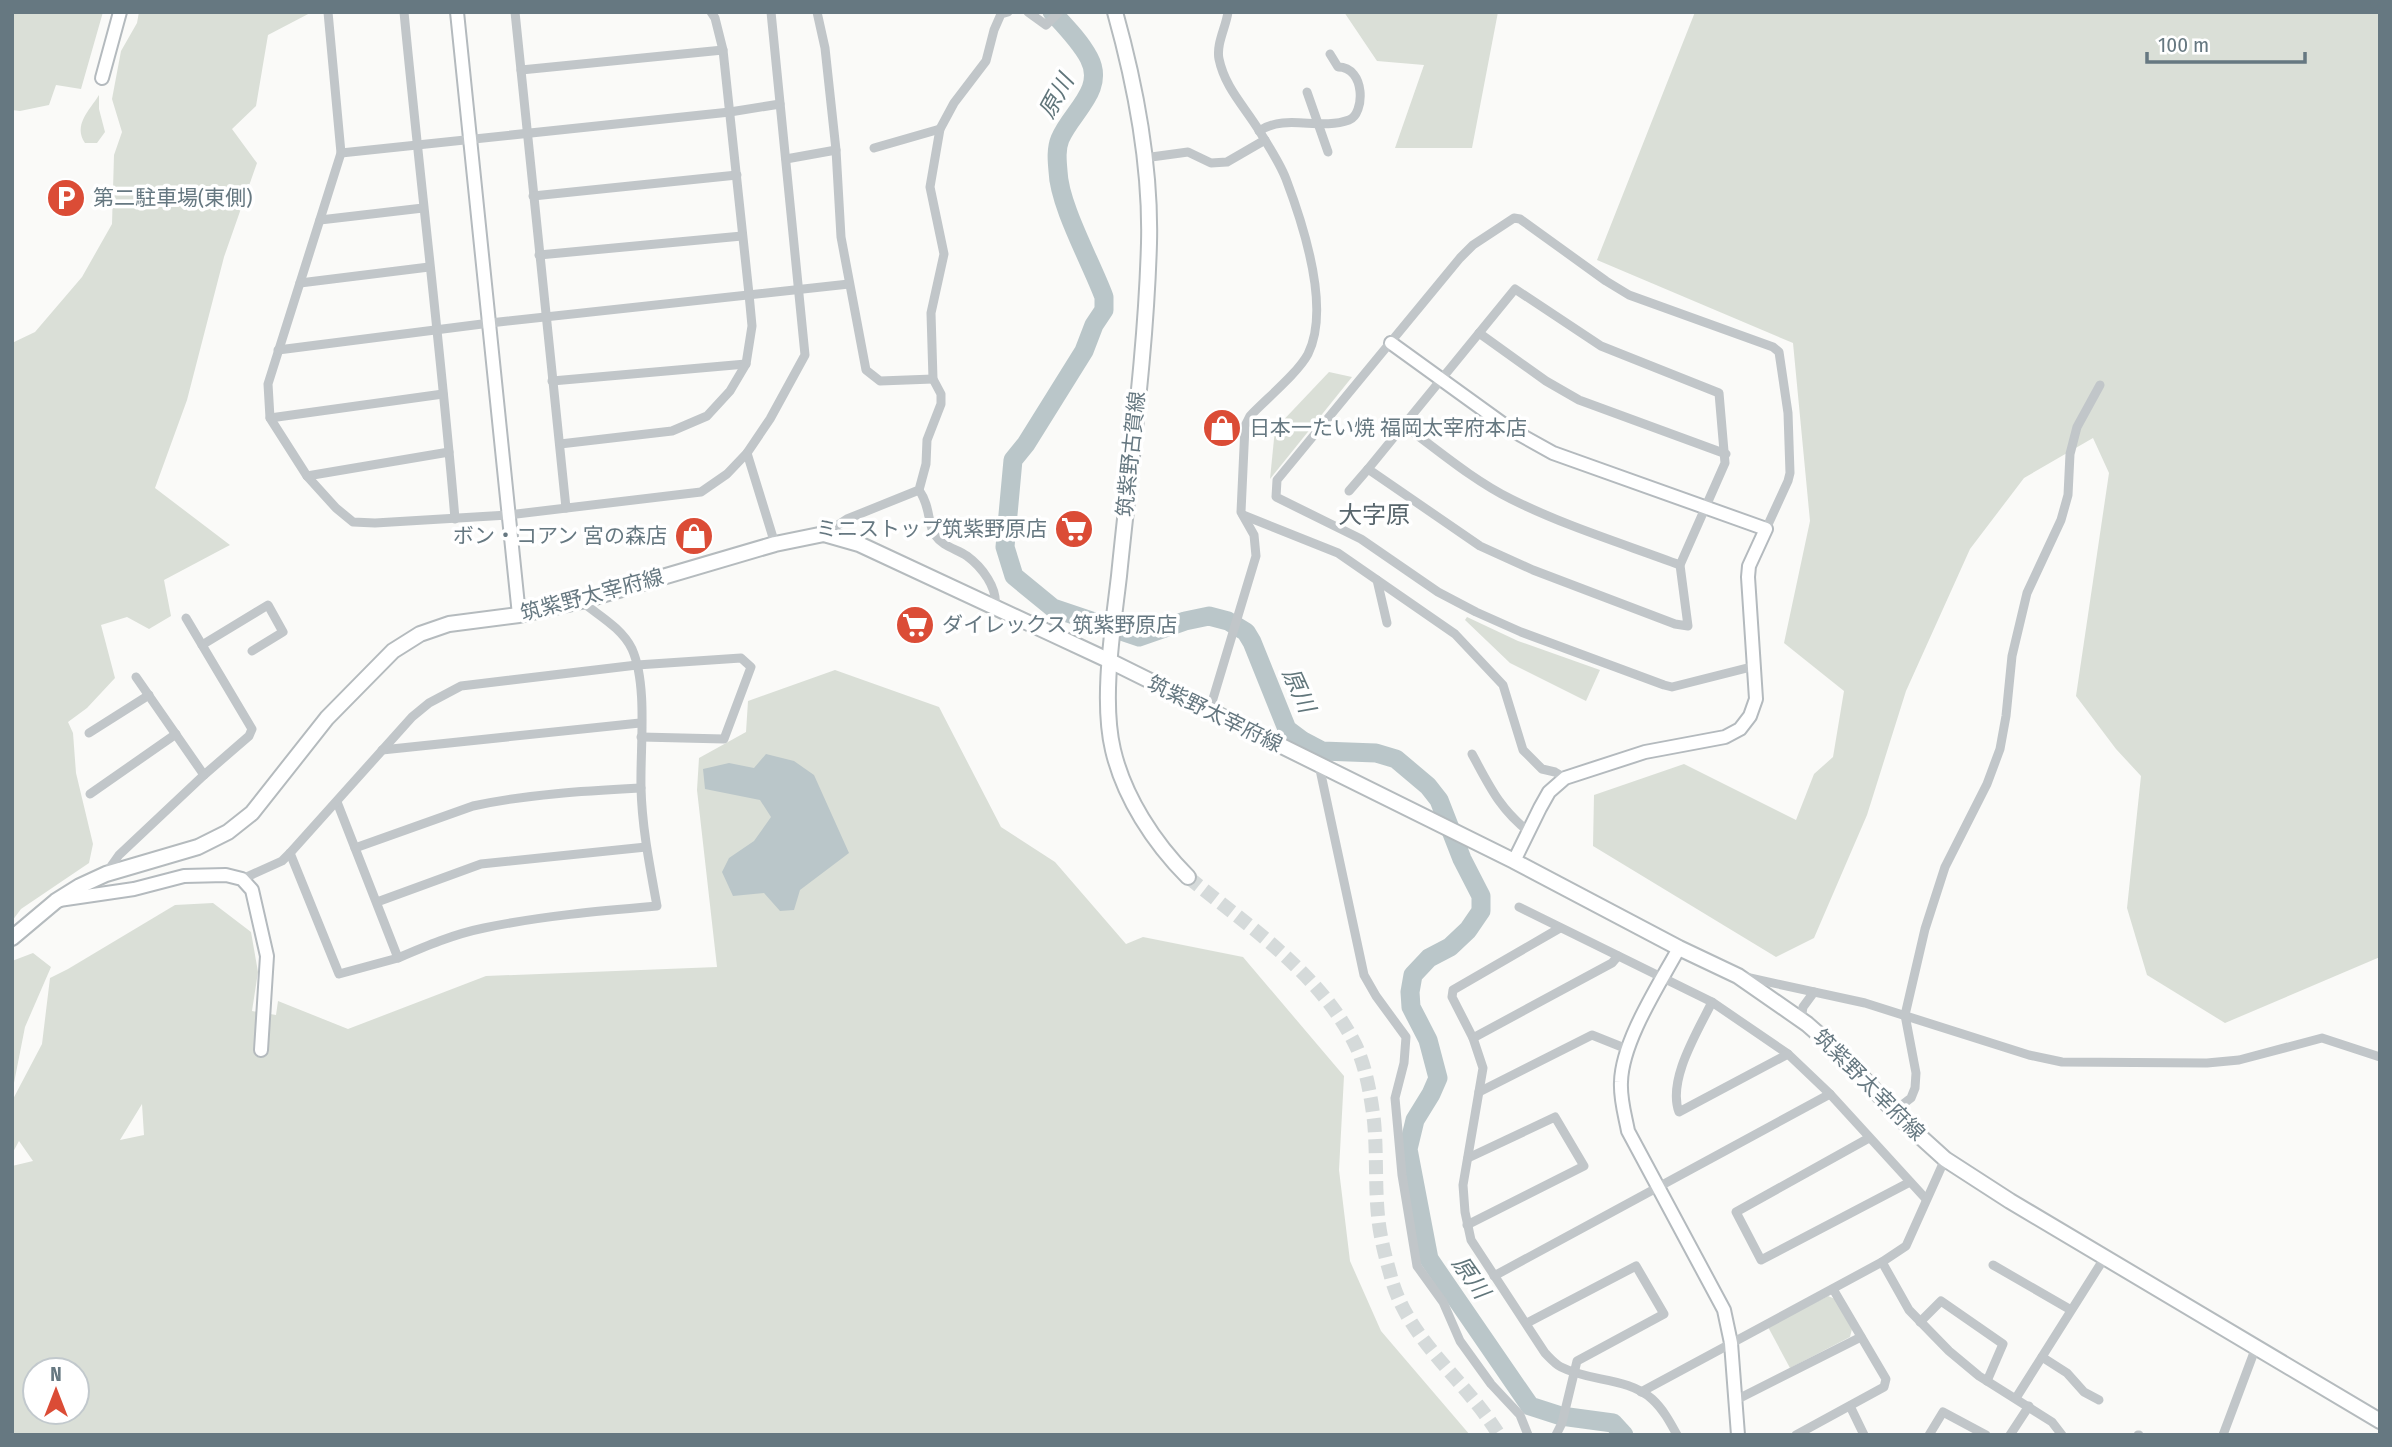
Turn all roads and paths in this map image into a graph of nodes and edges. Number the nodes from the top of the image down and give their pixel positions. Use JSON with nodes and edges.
{"nodes":[{"id":1,"x":120,"y":12,"type":"edge"},
{"id":2,"x":328,"y":12,"type":"edge"},
{"id":3,"x":404,"y":12,"type":"edge"},
{"id":4,"x":457,"y":12,"type":"edge"},
{"id":5,"x":515,"y":12,"type":"edge"},
{"id":6,"x":711,"y":12,"type":"edge"},
{"id":7,"x":771,"y":12,"type":"edge"},
{"id":8,"x":817,"y":12,"type":"edge"},
{"id":9,"x":1008,"y":12,"type":"edge"},
{"id":10,"x":1028,"y":12,"type":"edge"},
{"id":11,"x":1059,"y":12,"type":"edge"},
{"id":12,"x":1115,"y":12,"type":"edge"},
{"id":13,"x":1228,"y":12,"type":"edge"},
{"id":14,"x":723,"y":50,"type":"junction"},
{"id":15,"x":1330,"y":54,"type":"dead end"},
{"id":16,"x":521,"y":70,"type":"junction"},
{"id":17,"x":102,"y":79,"type":"dead end"},
{"id":18,"x":1307,"y":92,"type":"dead end"},
{"id":19,"x":780,"y":104,"type":"junction"},
{"id":20,"x":730,"y":112,"type":"junction"},
{"id":21,"x":1320,"y":126,"type":"junction"},
{"id":22,"x":940,"y":129,"type":"junction"},
{"id":23,"x":528,"y":134,"type":"junction"},
{"id":24,"x":1262,"y":135,"type":"junction"},
{"id":25,"x":469,"y":139,"type":"junction"},
{"id":26,"x":417,"y":145,"type":"junction"},
{"id":27,"x":874,"y":148,"type":"dead end"},
{"id":28,"x":836,"y":150,"type":"junction"},
{"id":29,"x":1328,"y":152,"type":"dead end"},
{"id":30,"x":341,"y":153,"type":"junction"},
{"id":31,"x":1144,"y":158,"type":"junction"},
{"id":32,"x":786,"y":159,"type":"junction"},
{"id":33,"x":737,"y":175,"type":"junction"},
{"id":34,"x":533,"y":196,"type":"junction"},
{"id":35,"x":422,"y":208,"type":"junction"},
{"id":36,"x":320,"y":220,"type":"junction"},
{"id":37,"x":742,"y":236,"type":"junction"},
{"id":38,"x":539,"y":255,"type":"junction"},
{"id":39,"x":429,"y":267,"type":"junction"},
{"id":40,"x":300,"y":283,"type":"junction"},
{"id":41,"x":849,"y":284,"type":"junction"},
{"id":42,"x":799,"y":289,"type":"junction"},
{"id":43,"x":749,"y":294,"type":"junction"},
{"id":44,"x":547,"y":317,"type":"junction"},
{"id":45,"x":489,"y":323,"type":"junction"},
{"id":46,"x":438,"y":330,"type":"junction"},
{"id":47,"x":1479,"y":333,"type":"junction"},
{"id":48,"x":1391,"y":343,"type":"junction"},
{"id":49,"x":278,"y":350,"type":"junction"},
{"id":50,"x":746,"y":364,"type":"junction"},
{"id":51,"x":933,"y":379,"type":"junction"},
{"id":52,"x":1441,"y":379,"type":"junction"},
{"id":53,"x":552,"y":381,"type":"junction"},
{"id":54,"x":2100,"y":385,"type":"dead end"},
{"id":55,"x":443,"y":394,"type":"junction"},
{"id":56,"x":270,"y":418,"type":"junction"},
{"id":57,"x":1405,"y":426,"type":"junction"},
{"id":58,"x":560,"y":444,"type":"junction"},
{"id":59,"x":449,"y":452,"type":"junction"},
{"id":60,"x":747,"y":453,"type":"junction"},
{"id":61,"x":1726,"y":454,"type":"junction"},
{"id":62,"x":1368,"y":469,"type":"junction"},
{"id":63,"x":307,"y":476,"type":"junction"},
{"id":64,"x":919,"y":490,"type":"junction"},
{"id":65,"x":1349,"y":491,"type":"dead end"},
{"id":66,"x":566,"y":509,"type":"junction"},
{"id":67,"x":1706,"y":509,"type":"junction"},
{"id":68,"x":508,"y":515,"type":"junction"},
{"id":69,"x":1243,"y":515,"type":"junction"},
{"id":70,"x":455,"y":519,"type":"junction"},
{"id":71,"x":1766,"y":529,"type":"junction"},
{"id":72,"x":824,"y":534,"type":"junction"},
{"id":73,"x":775,"y":544,"type":"junction"},
{"id":74,"x":1680,"y":565,"type":"junction"},
{"id":75,"x":1377,"y":580,"type":"junction"},
{"id":76,"x":581,"y":601,"type":"junction"},
{"id":77,"x":995,"y":607,"type":"junction"},
{"id":78,"x":519,"y":615,"type":"junction"},
{"id":79,"x":186,"y":618,"type":"dead end"},
{"id":80,"x":1387,"y":623,"type":"dead end"},
{"id":81,"x":202,"y":645,"type":"junction"},
{"id":82,"x":252,"y":651,"type":"dead end"},
{"id":83,"x":1110,"y":662,"type":"junction"},
{"id":84,"x":637,"y":665,"type":"junction"},
{"id":85,"x":1755,"y":666,"type":"junction"},
{"id":86,"x":136,"y":677,"type":"dead end"},
{"id":87,"x":149,"y":695,"type":"junction"},
{"id":88,"x":1209,"y":712,"type":"junction"},
{"id":89,"x":640,"y":723,"type":"junction"},
{"id":90,"x":89,"y":733,"type":"dead end"},
{"id":91,"x":176,"y":734,"type":"junction"},
{"id":92,"x":640,"y":737,"type":"junction"},
{"id":93,"x":382,"y":750,"type":"junction"},
{"id":94,"x":1472,"y":754,"type":"dead end"},
{"id":95,"x":1319,"y":765,"type":"junction"},
{"id":96,"x":204,"y":775,"type":"junction"},
{"id":97,"x":1565,"y":778,"type":"junction"},
{"id":98,"x":641,"y":788,"type":"junction"},
{"id":99,"x":90,"y":794,"type":"dead end"},
{"id":100,"x":337,"y":802,"type":"junction"},
{"id":101,"x":1529,"y":832,"type":"junction"},
{"id":102,"x":646,"y":847,"type":"junction"},
{"id":103,"x":355,"y":848,"type":"junction"},
{"id":104,"x":290,"y":853,"type":"junction"},
{"id":105,"x":1514,"y":861,"type":"junction"},
{"id":106,"x":106,"y":874,"type":"junction"},
{"id":107,"x":1188,"y":877,"type":"tunnel mouth"},
{"id":108,"x":242,"y":879,"type":"junction"},
{"id":109,"x":56,"y":901,"type":"junction"},
{"id":110,"x":377,"y":902,"type":"junction"},
{"id":111,"x":1519,"y":907,"type":"dead end"},
{"id":112,"x":1560,"y":928,"type":"junction"},
{"id":113,"x":12,"y":937,"type":"edge"},
{"id":114,"x":1679,"y":948,"type":"junction"},
{"id":115,"x":1618,"y":956,"type":"junction"},
{"id":116,"x":397,"y":958,"type":"junction"},
{"id":117,"x":1738,"y":976,"type":"junction"},
{"id":118,"x":1662,"y":978,"type":"junction"},
{"id":119,"x":1814,"y":992,"type":"junction"},
{"id":120,"x":1712,"y":1002,"type":"junction"},
{"id":121,"x":1905,"y":1015,"type":"junction"},
{"id":122,"x":1801,"y":1019,"type":"junction"},
{"id":123,"x":1473,"y":1038,"type":"junction"},
{"id":124,"x":1627,"y":1049,"type":"junction"},
{"id":125,"x":261,"y":1051,"type":"dead end"},
{"id":126,"x":1788,"y":1054,"type":"junction"},
{"id":127,"x":2380,"y":1057,"type":"edge"},
{"id":128,"x":1479,"y":1092,"type":"junction"},
{"id":129,"x":1830,"y":1094,"type":"junction"},
{"id":130,"x":1894,"y":1111,"type":"junction"},
{"id":131,"x":1869,"y":1138,"type":"junction"},
{"id":132,"x":1468,"y":1158,"type":"junction"},
{"id":133,"x":1945,"y":1159,"type":"junction"},
{"id":134,"x":1910,"y":1182,"type":"junction"},
{"id":135,"x":1658,"y":1188,"type":"junction"},
{"id":136,"x":1926,"y":1199,"type":"junction"},
{"id":137,"x":1467,"y":1226,"type":"junction"},
{"id":138,"x":2105,"y":1257,"type":"junction"},
{"id":139,"x":1882,"y":1262,"type":"junction"},
{"id":140,"x":1993,"y":1265,"type":"dead end"},
{"id":141,"x":1494,"y":1276,"type":"junction"},
{"id":142,"x":1833,"y":1289,"type":"junction"},
{"id":143,"x":2071,"y":1310,"type":"junction"},
{"id":144,"x":1920,"y":1321,"type":"junction"},
{"id":145,"x":1527,"y":1323,"type":"junction"},
{"id":146,"x":1861,"y":1337,"type":"junction"},
{"id":147,"x":1731,"y":1343,"type":"junction"},
{"id":148,"x":2256,"y":1347,"type":"junction"},
{"id":149,"x":2042,"y":1357,"type":"junction"},
{"id":150,"x":1572,"y":1372,"type":"junction"},
{"id":151,"x":1987,"y":1381,"type":"junction"},
{"id":152,"x":1641,"y":1392,"type":"junction"},
{"id":153,"x":2016,"y":1398,"type":"junction"},
{"id":154,"x":1736,"y":1400,"type":"junction"},
{"id":155,"x":2099,"y":1400,"type":"dead end"},
{"id":156,"x":1850,"y":1406,"type":"junction"},
{"id":157,"x":2029,"y":1406,"type":"junction"},
{"id":158,"x":2380,"y":1421,"type":"edge"},
{"id":159,"x":2057,"y":1432,"type":"edge"},
{"id":160,"x":1528,"y":1435,"type":"edge"},
{"id":161,"x":1556,"y":1435,"type":"edge"},
{"id":162,"x":1677,"y":1435,"type":"edge"},
{"id":163,"x":1738,"y":1435,"type":"edge"},
{"id":164,"x":1797,"y":1435,"type":"edge"},
{"id":165,"x":1864,"y":1435,"type":"edge"},
{"id":166,"x":1929,"y":1435,"type":"edge"},
{"id":167,"x":1986,"y":1435,"type":"edge"},
{"id":168,"x":2010,"y":1435,"type":"edge"},
{"id":169,"x":2223,"y":1435,"type":"edge"}],
"edges":[{"from":1,"to":17,"type":"street"},
{"from":2,"to":30,"type":"street"},
{"from":3,"to":26,"type":"street"},
{"from":4,"to":25,"type":"street"},
{"from":5,"to":16,"type":"street"},
{"from":6,"to":14,"type":"street"},
{"from":7,"to":19,"type":"street"},
{"from":8,"to":28,"type":"street"},
{"from":9,"to":22,"type":"street"},
{"from":10,"to":11,"type":"street"},
{"from":12,"to":31,"type":"main road","name":"筑紫野古賀線"},
{"from":13,"to":24,"type":"street"},
{"from":14,"to":16,"type":"street"},
{"from":14,"to":20,"type":"street"},
{"from":15,"to":21,"type":"street"},
{"from":16,"to":23,"type":"street"},
{"from":18,"to":21,"type":"street"},
{"from":19,"to":20,"type":"street"},
{"from":19,"to":32,"type":"street"},
{"from":20,"to":23,"type":"street"},
{"from":20,"to":33,"type":"street"},
{"from":21,"to":24,"type":"street"},
{"from":21,"to":29,"type":"street"},
{"from":22,"to":27,"type":"street"},
{"from":22,"to":51,"type":"street"},
{"from":23,"to":25,"type":"street"},
{"from":23,"to":34,"type":"street"},
{"from":24,"to":31,"type":"street"},
{"from":24,"to":69,"type":"street"},
{"from":25,"to":26,"type":"street"},
{"from":25,"to":45,"type":"street"},
{"from":26,"to":30,"type":"street"},
{"from":26,"to":35,"type":"street"},
{"from":28,"to":32,"type":"street"},
{"from":28,"to":41,"type":"street"},
{"from":30,"to":36,"type":"street"},
{"from":31,"to":83,"type":"main road","name":"筑紫野古賀線"},
{"from":32,"to":42,"type":"street"},
{"from":33,"to":34,"type":"street"},
{"from":33,"to":37,"type":"street"},
{"from":34,"to":38,"type":"street"},
{"from":35,"to":36,"type":"street"},
{"from":35,"to":39,"type":"street"},
{"from":36,"to":40,"type":"street"},
{"from":37,"to":38,"type":"street"},
{"from":37,"to":43,"type":"street"},
{"from":38,"to":44,"type":"street"},
{"from":39,"to":40,"type":"street"},
{"from":39,"to":46,"type":"street"},
{"from":40,"to":49,"type":"street"},
{"from":41,"to":42,"type":"street"},
{"from":41,"to":51,"type":"street"},
{"from":42,"to":43,"type":"street"},
{"from":42,"to":60,"type":"street"},
{"from":43,"to":44,"type":"street"},
{"from":43,"to":50,"type":"street"},
{"from":44,"to":45,"type":"street"},
{"from":44,"to":53,"type":"street"},
{"from":45,"to":46,"type":"street"},
{"from":45,"to":68,"type":"street"},
{"from":46,"to":49,"type":"street"},
{"from":46,"to":55,"type":"street"},
{"from":47,"to":52,"type":"street"},
{"from":47,"to":61,"type":"street"},
{"from":47,"to":61,"type":"street"},
{"from":48,"to":52,"type":"street"},
{"from":48,"to":71,"type":"street"},
{"from":48,"to":85,"type":"street"},
{"from":49,"to":56,"type":"street"},
{"from":50,"to":53,"type":"street"},
{"from":50,"to":58,"type":"street"},
{"from":51,"to":64,"type":"street"},
{"from":52,"to":57,"type":"street"},
{"from":52,"to":67,"type":"street"},
{"from":53,"to":58,"type":"street"},
{"from":54,"to":121,"type":"street"},
{"from":55,"to":56,"type":"street"},
{"from":55,"to":59,"type":"street"},
{"from":56,"to":63,"type":"street"},
{"from":57,"to":62,"type":"street"},
{"from":57,"to":74,"type":"street"},
{"from":58,"to":66,"type":"street"},
{"from":59,"to":63,"type":"street"},
{"from":59,"to":70,"type":"street"},
{"from":60,"to":66,"type":"street"},
{"from":60,"to":73,"type":"street"},
{"from":61,"to":67,"type":"street"},
{"from":62,"to":65,"type":"street"},
{"from":62,"to":74,"type":"street"},
{"from":63,"to":70,"type":"street"},
{"from":64,"to":72,"type":"street"},
{"from":64,"to":77,"type":"street"},
{"from":66,"to":68,"type":"street"},
{"from":67,"to":71,"type":"street"},
{"from":67,"to":74,"type":"street"},
{"from":68,"to":70,"type":"street"},
{"from":68,"to":78,"type":"street"},
{"from":69,"to":75,"type":"street"},
{"from":69,"to":88,"type":"street"},
{"from":71,"to":85,"type":"street"},
{"from":72,"to":73,"type":"main road","name":"筑紫野太宰府線"},
{"from":72,"to":77,"type":"main road","name":"筑紫野太宰府線"},
{"from":73,"to":76,"type":"main road","name":"筑紫野太宰府線"},
{"from":75,"to":80,"type":"street"},
{"from":75,"to":97,"type":"street"},
{"from":76,"to":78,"type":"main road","name":"筑紫野太宰府線"},
{"from":76,"to":84,"type":"street"},
{"from":77,"to":83,"type":"main road","name":"筑紫野太宰府線"},
{"from":78,"to":106,"type":"main road","name":"筑紫野太宰府線"},
{"from":79,"to":81,"type":"street"},
{"from":81,"to":82,"type":"street"},
{"from":81,"to":96,"type":"street"},
{"from":83,"to":88,"type":"main road","name":"筑紫野太宰府線"},
{"from":83,"to":107,"type":"main road","name":"筑紫野古賀線"},
{"from":84,"to":89,"type":"street"},
{"from":84,"to":92,"type":"street"},
{"from":84,"to":93,"type":"street"},
{"from":85,"to":97,"type":"street"},
{"from":86,"to":87,"type":"street"},
{"from":87,"to":90,"type":"street"},
{"from":87,"to":91,"type":"street"},
{"from":88,"to":95,"type":"main road","name":"筑紫野太宰府線"},
{"from":89,"to":92,"type":"street"},
{"from":89,"to":93,"type":"street"},
{"from":91,"to":96,"type":"street"},
{"from":91,"to":99,"type":"street"},
{"from":92,"to":98,"type":"street"},
{"from":93,"to":100,"type":"street"},
{"from":94,"to":101,"type":"street"},
{"from":95,"to":105,"type":"main road","name":"筑紫野太宰府線"},
{"from":95,"to":160,"type":"street"},
{"from":96,"to":106,"type":"street"},
{"from":97,"to":101,"type":"street"},
{"from":98,"to":102,"type":"street"},
{"from":98,"to":103,"type":"street"},
{"from":100,"to":103,"type":"street"},
{"from":100,"to":104,"type":"street"},
{"from":101,"to":105,"type":"street"},
{"from":102,"to":110,"type":"street"},
{"from":102,"to":116,"type":"street"},
{"from":103,"to":110,"type":"street"},
{"from":104,"to":108,"type":"street"},
{"from":104,"to":116,"type":"street"},
{"from":105,"to":114,"type":"main road","name":"筑紫野太宰府線"},
{"from":106,"to":109,"type":"main road","name":"筑紫野太宰府線"},
{"from":108,"to":109,"type":"street"},
{"from":108,"to":125,"type":"street"},
{"from":109,"to":113,"type":"main road","name":"筑紫野太宰府線"},
{"from":110,"to":116,"type":"street"},
{"from":111,"to":112,"type":"street"},
{"from":112,"to":115,"type":"street"},
{"from":112,"to":123,"type":"street"},
{"from":114,"to":117,"type":"main road","name":"筑紫野太宰府線"},
{"from":114,"to":118,"type":"street"},
{"from":115,"to":118,"type":"street"},
{"from":115,"to":123,"type":"street"},
{"from":117,"to":119,"type":"street"},
{"from":117,"to":122,"type":"main road","name":"筑紫野太宰府線"},
{"from":118,"to":120,"type":"street"},
{"from":118,"to":124,"type":"street"},
{"from":119,"to":121,"type":"street"},
{"from":119,"to":122,"type":"street"},
{"from":120,"to":126,"type":"street"},
{"from":120,"to":126,"type":"street"},
{"from":121,"to":127,"type":"street"},
{"from":121,"to":130,"type":"street"},
{"from":122,"to":130,"type":"main road","name":"筑紫野太宰府線"},
{"from":123,"to":128,"type":"street"},
{"from":124,"to":128,"type":"street"},
{"from":124,"to":135,"type":"street"},
{"from":126,"to":129,"type":"street"},
{"from":128,"to":132,"type":"street"},
{"from":129,"to":131,"type":"street"},
{"from":129,"to":135,"type":"street"},
{"from":130,"to":133,"type":"main road","name":"筑紫野太宰府線"},
{"from":131,"to":134,"type":"street"},
{"from":131,"to":134,"type":"street"},
{"from":132,"to":137,"type":"street"},
{"from":132,"to":137,"type":"street"},
{"from":133,"to":136,"type":"street"},
{"from":133,"to":138,"type":"main road","name":"筑紫野太宰府線"},
{"from":134,"to":136,"type":"street"},
{"from":135,"to":141,"type":"street"},
{"from":135,"to":147,"type":"street"},
{"from":136,"to":139,"type":"street"},
{"from":137,"to":141,"type":"street"},
{"from":138,"to":143,"type":"street"},
{"from":138,"to":148,"type":"main road","name":"筑紫野太宰府線"},
{"from":139,"to":142,"type":"street"},
{"from":139,"to":144,"type":"street"},
{"from":140,"to":143,"type":"street"},
{"from":141,"to":145,"type":"street"},
{"from":142,"to":146,"type":"street"},
{"from":142,"to":147,"type":"street"},
{"from":143,"to":149,"type":"street"},
{"from":144,"to":151,"type":"street"},
{"from":144,"to":151,"type":"street"},
{"from":145,"to":150,"type":"street"},
{"from":145,"to":150,"type":"street"},
{"from":146,"to":154,"type":"street"},
{"from":146,"to":156,"type":"street"},
{"from":147,"to":152,"type":"street"},
{"from":147,"to":154,"type":"street"},
{"from":148,"to":158,"type":"main road","name":"筑紫野太宰府線"},
{"from":148,"to":169,"type":"street"},
{"from":149,"to":153,"type":"street"},
{"from":149,"to":155,"type":"street"},
{"from":150,"to":152,"type":"street"},
{"from":150,"to":161,"type":"street"},
{"from":151,"to":153,"type":"street"},
{"from":152,"to":162,"type":"street"},
{"from":153,"to":157,"type":"street"},
{"from":154,"to":163,"type":"street"},
{"from":156,"to":164,"type":"street"},
{"from":156,"to":165,"type":"street"},
{"from":157,"to":159,"type":"street"},
{"from":157,"to":168,"type":"street"},
{"from":166,"to":167,"type":"street"}]}
